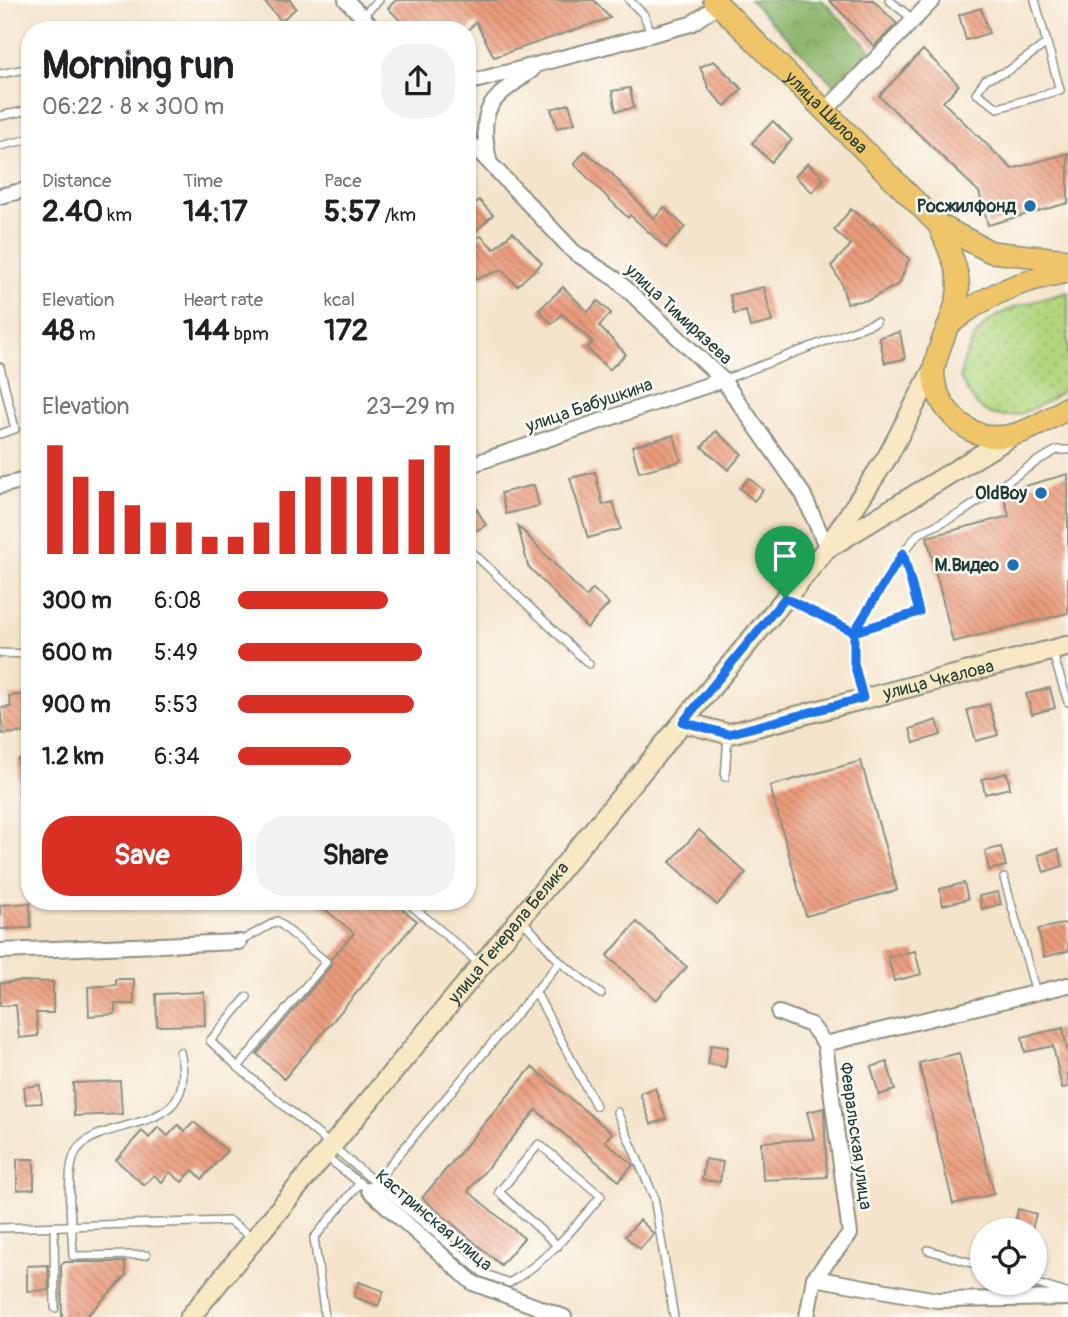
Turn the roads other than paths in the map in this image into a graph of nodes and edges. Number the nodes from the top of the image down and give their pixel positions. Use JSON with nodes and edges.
{"nodes":[{"id":1,"x":346,"y":0,"type":"edge"},
{"id":2,"x":379,"y":0,"type":"edge"},
{"id":3,"x":629,"y":0,"type":"edge"},
{"id":4,"x":890,"y":0,"type":"edge"},
{"id":5,"x":933,"y":0,"type":"edge"},
{"id":6,"x":1035,"y":0,"type":"edge"},
{"id":7,"x":716,"y":2,"type":"edge"},
{"id":8,"x":362,"y":17,"type":"junction"},
{"id":9,"x":366,"y":21,"type":"edge"},
{"id":10,"x":915,"y":21,"type":"junction"},
{"id":11,"x":652,"y":36,"type":"junction"},
{"id":12,"x":1047,"y":43,"type":"junction"},
{"id":13,"x":539,"y":65,"type":"junction"},
{"id":14,"x":21,"y":70,"type":"edge"},
{"id":15,"x":0,"y":74,"type":"edge"},
{"id":16,"x":476,"y":81,"type":"edge"},
{"id":17,"x":825,"y":111,"type":"junction"},
{"id":18,"x":21,"y":112,"type":"edge"},
{"id":19,"x":0,"y":116,"type":"edge"},
{"id":20,"x":21,"y":141,"type":"edge"},
{"id":21,"x":0,"y":146,"type":"edge"},
{"id":22,"x":476,"y":148,"type":"edge"},
{"id":23,"x":489,"y":162,"type":"junction"},
{"id":24,"x":21,"y":191,"type":"edge"},
{"id":25,"x":0,"y":196,"type":"edge"},
{"id":26,"x":939,"y":225,"type":"junction"},
{"id":27,"x":1068,"y":260,"type":"edge"},
{"id":28,"x":1068,"y":272,"type":"edge"},
{"id":29,"x":876,"y":322,"type":"dead end"},
{"id":30,"x":950,"y":324,"type":"junction"},
{"id":31,"x":0,"y":367,"type":"edge"},
{"id":32,"x":933,"y":370,"type":"junction"},
{"id":33,"x":723,"y":380,"type":"junction"},
{"id":34,"x":1067,"y":409,"type":"edge"},
{"id":35,"x":0,"y":434,"type":"edge"},
{"id":36,"x":1010,"y":437,"type":"junction"},
{"id":37,"x":1068,"y":450,"type":"edge"},
{"id":38,"x":476,"y":463,"type":"edge"},
{"id":39,"x":21,"y":481,"type":"edge"},
{"id":40,"x":0,"y":486,"type":"edge"},
{"id":41,"x":827,"y":548,"type":"junction"},
{"id":42,"x":903,"y":553,"type":"junction"},
{"id":43,"x":476,"y":556,"type":"edge"},
{"id":44,"x":785,"y":598,"type":"junction"},
{"id":45,"x":854,"y":632,"type":"junction"},
{"id":46,"x":1060,"y":648,"type":"edge"},
{"id":47,"x":0,"y":653,"type":"edge"},
{"id":48,"x":21,"y":654,"type":"edge"},
{"id":49,"x":589,"y":664,"type":"dead end"},
{"id":50,"x":863,"y":698,"type":"junction"},
{"id":51,"x":1068,"y":702,"type":"edge"},
{"id":52,"x":683,"y":722,"type":"junction"},
{"id":53,"x":728,"y":734,"type":"junction"},
{"id":54,"x":725,"y":777,"type":"dead end"},
{"id":55,"x":1004,"y":878,"type":"dead end"},
{"id":56,"x":417,"y":910,"type":"edge"},
{"id":57,"x":520,"y":919,"type":"junction"},
{"id":58,"x":239,"y":942,"type":"joint"},
{"id":59,"x":0,"y":951,"type":"edge"},
{"id":60,"x":559,"y":962,"type":"junction"},
{"id":61,"x":481,"y":965,"type":"junction"},
{"id":62,"x":1068,"y":985,"type":"edge"},
{"id":63,"x":535,"y":991,"type":"junction"},
{"id":64,"x":1037,"y":993,"type":"junction"},
{"id":65,"x":601,"y":994,"type":"dead end"},
{"id":66,"x":247,"y":997,"type":"dead end"},
{"id":67,"x":779,"y":1013,"type":"dead end"},
{"id":68,"x":825,"y":1044,"type":"junction"},
{"id":69,"x":180,"y":1052,"type":"dead end"},
{"id":70,"x":239,"y":1067,"type":"junction"},
{"id":71,"x":596,"y":1106,"type":"dead end"},
{"id":72,"x":617,"y":1112,"type":"dead end"},
{"id":73,"x":328,"y":1150,"type":"junction"},
{"id":74,"x":369,"y":1185,"type":"junction"},
{"id":75,"x":72,"y":1225,"type":"junction"},
{"id":76,"x":54,"y":1226,"type":"junction"},
{"id":77,"x":0,"y":1227,"type":"edge"},
{"id":78,"x":255,"y":1238,"type":"junction"},
{"id":79,"x":558,"y":1246,"type":"junction"},
{"id":80,"x":928,"y":1250,"type":"dead end"},
{"id":81,"x":146,"y":1255,"type":"dead end"},
{"id":82,"x":970,"y":1262,"type":"edge"},
{"id":83,"x":814,"y":1278,"type":"junction"},
{"id":84,"x":1047,"y":1288,"type":"edge"},
{"id":85,"x":1068,"y":1296,"type":"edge"},
{"id":86,"x":55,"y":1308,"type":"dead end"},
{"id":87,"x":190,"y":1317,"type":"edge"},
{"id":88,"x":325,"y":1317,"type":"edge"},
{"id":89,"x":564,"y":1317,"type":"edge"},
{"id":90,"x":674,"y":1317,"type":"edge"},
{"id":91,"x":807,"y":1317,"type":"edge"}],
"edges":[{"from":1,"to":8,"type":"street"},
{"from":2,"to":8,"type":"lane"},
{"from":3,"to":11,"type":"lane"},
{"from":4,"to":10,"type":"lane"},
{"from":5,"to":10,"type":"street"},
{"from":6,"to":12,"type":"lane"},
{"from":7,"to":11,"type":"street"},
{"from":7,"to":17,"type":"main road","name":"улица Шилова"},
{"from":8,"to":9,"type":"street"},
{"from":10,"to":17,"type":"street"},
{"from":11,"to":13,"type":"street"},
{"from":12,"to":12,"type":"lane"},
{"from":13,"to":16,"type":"street"},
{"from":13,"to":23,"type":"street"},
{"from":14,"to":15,"type":"lane"},
{"from":17,"to":26,"type":"main road","name":"улица Шилова"},
{"from":18,"to":19,"type":"lane"},
{"from":20,"to":21,"type":"lane"},
{"from":22,"to":23,"type":"street","name":"улица Тимирязева"},
{"from":23,"to":33,"type":"street","name":"улица Тимирязева"},
{"from":24,"to":25,"type":"street"},
{"from":26,"to":27,"type":"main road"},
{"from":26,"to":30,"type":"main road"},
{"from":28,"to":30,"type":"main road"},
{"from":29,"to":33,"type":"lane"},
{"from":30,"to":32,"type":"main road"},
{"from":31,"to":35,"type":"lane"},
{"from":32,"to":36,"type":"main road"},
{"from":32,"to":41,"type":"main road"},
{"from":33,"to":38,"type":"street","name":"улица Бабушкина"},
{"from":33,"to":41,"type":"street","name":"улица Тимирязева"},
{"from":34,"to":36,"type":"main road"},
{"from":36,"to":41,"type":"main road"},
{"from":37,"to":42,"type":"lane"},
{"from":39,"to":40,"type":"street"},
{"from":41,"to":44,"type":"main road","name":"улица Генерала Белика"},
{"from":42,"to":45,"type":"lane"},
{"from":42,"to":45,"type":"lane"},
{"from":43,"to":49,"type":"lane"},
{"from":44,"to":45,"type":"lane"},
{"from":44,"to":52,"type":"main road","name":"улица Генерала Белика"},
{"from":45,"to":50,"type":"lane"},
{"from":46,"to":50,"type":"main road","name":"улица Чкалова"},
{"from":46,"to":51,"type":"lane"},
{"from":47,"to":48,"type":"lane"},
{"from":50,"to":53,"type":"main road","name":"улица Чкалова"},
{"from":52,"to":53,"type":"main road"},
{"from":52,"to":57,"type":"main road","name":"улица Генерала Белика"},
{"from":53,"to":54,"type":"lane"},
{"from":55,"to":64,"type":"lane"},
{"from":56,"to":61,"type":"lane"},
{"from":57,"to":60,"type":"lane"},
{"from":57,"to":61,"type":"main road","name":"улица Генерала Белика"},
{"from":58,"to":59,"type":"street"},
{"from":58,"to":70,"type":"lane"},
{"from":60,"to":63,"type":"lane"},
{"from":60,"to":65,"type":"lane"},
{"from":61,"to":73,"type":"main road","name":"улица Генерала Белика"},
{"from":62,"to":64,"type":"street"},
{"from":63,"to":71,"type":"lane"},
{"from":63,"to":74,"type":"lane"},
{"from":64,"to":68,"type":"street"},
{"from":66,"to":70,"type":"lane"},
{"from":67,"to":68,"type":"street","name":"Февральская улица"},
{"from":68,"to":83,"type":"street","name":"Февральская улица"},
{"from":69,"to":75,"type":"lane"},
{"from":70,"to":73,"type":"lane"},
{"from":72,"to":90,"type":"lane"},
{"from":73,"to":74,"type":"lane"},
{"from":73,"to":74,"type":"lane","name":"Кастринская улица"},
{"from":73,"to":78,"type":"main road","name":"улица Генерала Белика"},
{"from":74,"to":79,"type":"lane"},
{"from":74,"to":88,"type":"lane"},
{"from":74,"to":89,"type":"street","name":"Кастринская улица"},
{"from":75,"to":76,"type":"lane"},
{"from":75,"to":78,"type":"lane"},
{"from":75,"to":81,"type":"lane"},
{"from":76,"to":77,"type":"lane"},
{"from":76,"to":86,"type":"lane"},
{"from":78,"to":87,"type":"main road","name":"улица Генерала Белика"},
{"from":79,"to":79,"type":"lane"},
{"from":80,"to":82,"type":"lane"},
{"from":83,"to":85,"type":"street"},
{"from":83,"to":91,"type":"street"},
{"from":84,"to":85,"type":"lane"}]}
